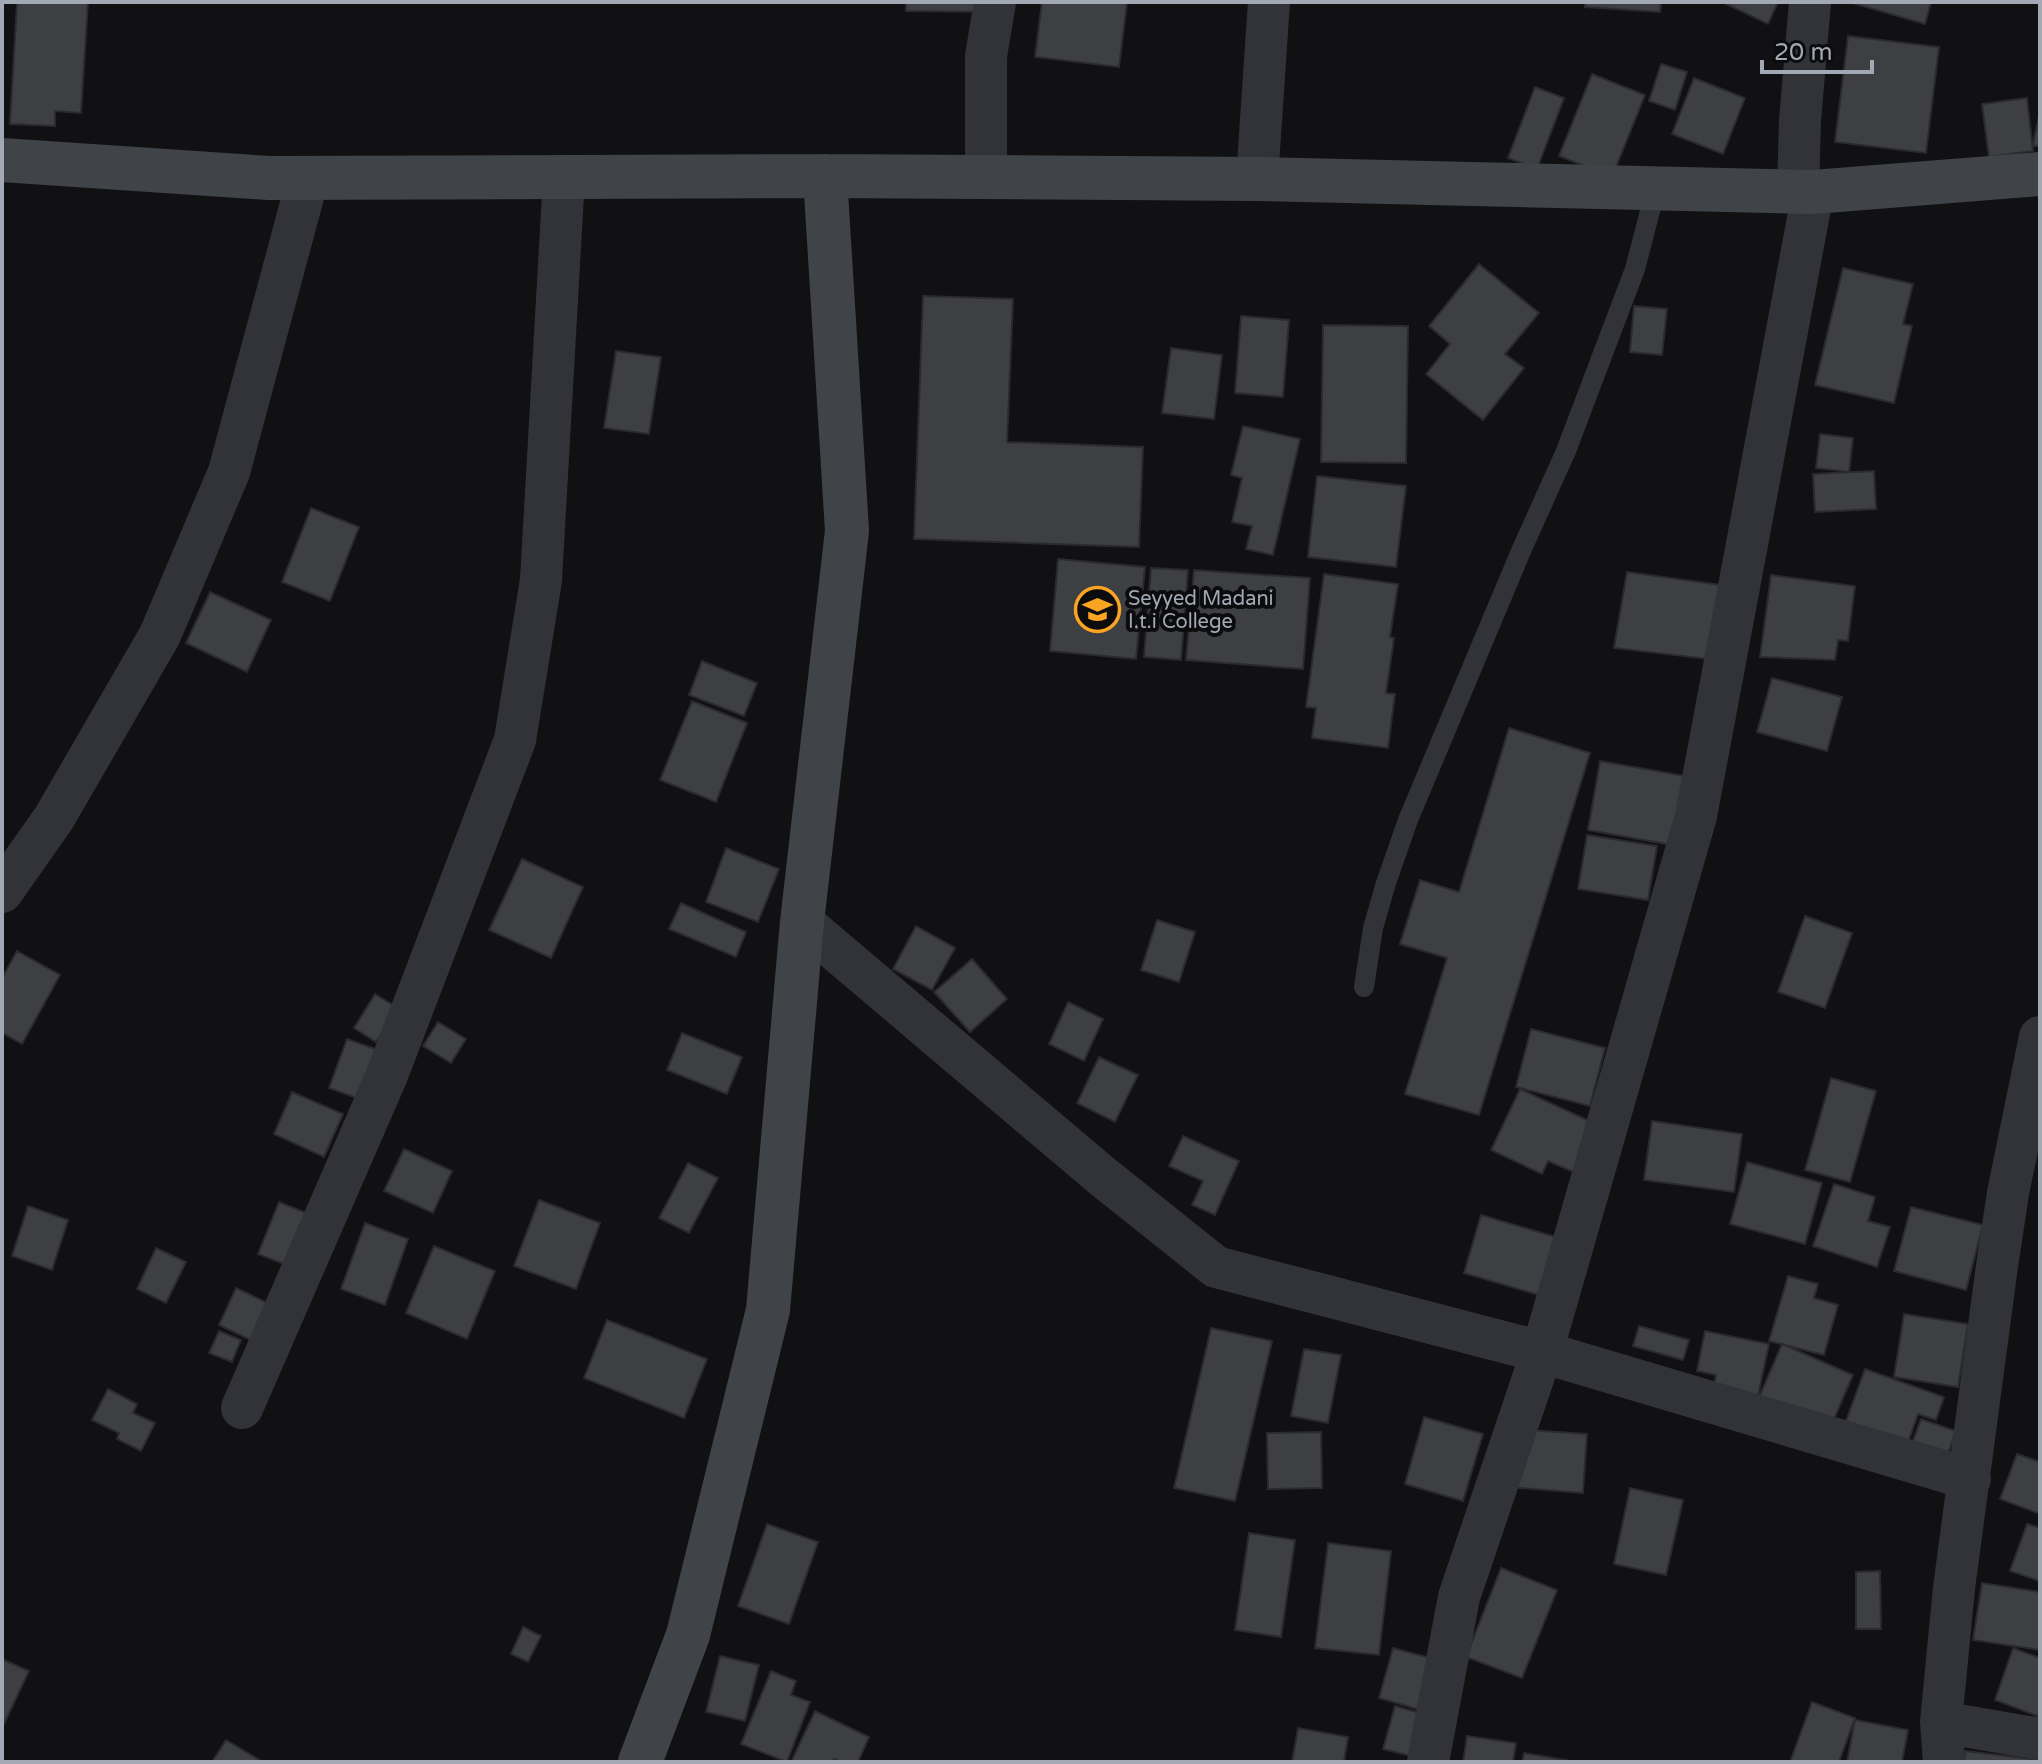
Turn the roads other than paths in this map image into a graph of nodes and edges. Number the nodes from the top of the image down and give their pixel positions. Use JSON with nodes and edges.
{"nodes":[{"id":1,"x":995,"y":2,"type":"edge"},
{"id":2,"x":1269,"y":2,"type":"edge"},
{"id":3,"x":1810,"y":2,"type":"edge"},
{"id":4,"x":2,"y":160,"type":"edge"},
{"id":5,"x":2040,"y":174,"type":"edge"},
{"id":6,"x":825,"y":176,"type":"junction"},
{"id":7,"x":564,"y":177,"type":"junction"},
{"id":8,"x":986,"y":177,"type":"junction"},
{"id":9,"x":308,"y":178,"type":"junction"},
{"id":10,"x":1257,"y":179,"type":"junction"},
{"id":11,"x":1656,"y":188,"type":"junction"},
{"id":12,"x":1805,"y":191,"type":"junction"},
{"id":13,"x":2,"y":892,"type":"edge"},
{"id":14,"x":802,"y":922,"type":"junction"},
{"id":15,"x":1364,"y":987,"type":"dead end"},
{"id":16,"x":2040,"y":1037,"type":"edge"},
{"id":17,"x":2024,"y":1198,"type":"edge"},
{"id":18,"x":1542,"y":1352,"type":"junction"},
{"id":19,"x":242,"y":1408,"type":"dead end"},
{"id":20,"x":1970,"y":1479,"type":"junction"},
{"id":21,"x":2040,"y":1739,"type":"edge"},
{"id":22,"x":1943,"y":1742,"type":"edge"},
{"id":23,"x":640,"y":1762,"type":"edge"},
{"id":24,"x":1428,"y":1762,"type":"edge"}],
"edges":[{"from":1,"to":8,"type":"street"},
{"from":2,"to":10,"type":"street"},
{"from":3,"to":12,"type":"street"},
{"from":4,"to":9,"type":"street"},
{"from":5,"to":12,"type":"street"},
{"from":6,"to":7,"type":"street"},
{"from":6,"to":8,"type":"street"},
{"from":6,"to":14,"type":"street"},
{"from":7,"to":9,"type":"street"},
{"from":7,"to":19,"type":"street"},
{"from":8,"to":10,"type":"street"},
{"from":9,"to":13,"type":"street"},
{"from":10,"to":11,"type":"street"},
{"from":11,"to":12,"type":"street"},
{"from":11,"to":15,"type":"lane"},
{"from":12,"to":18,"type":"street"},
{"from":14,"to":18,"type":"street"},
{"from":14,"to":23,"type":"street"},
{"from":16,"to":17,"type":"street"},
{"from":17,"to":20,"type":"street"},
{"from":18,"to":20,"type":"street"},
{"from":18,"to":24,"type":"street"},
{"from":20,"to":22,"type":"street"},
{"from":21,"to":22,"type":"street"}]}
